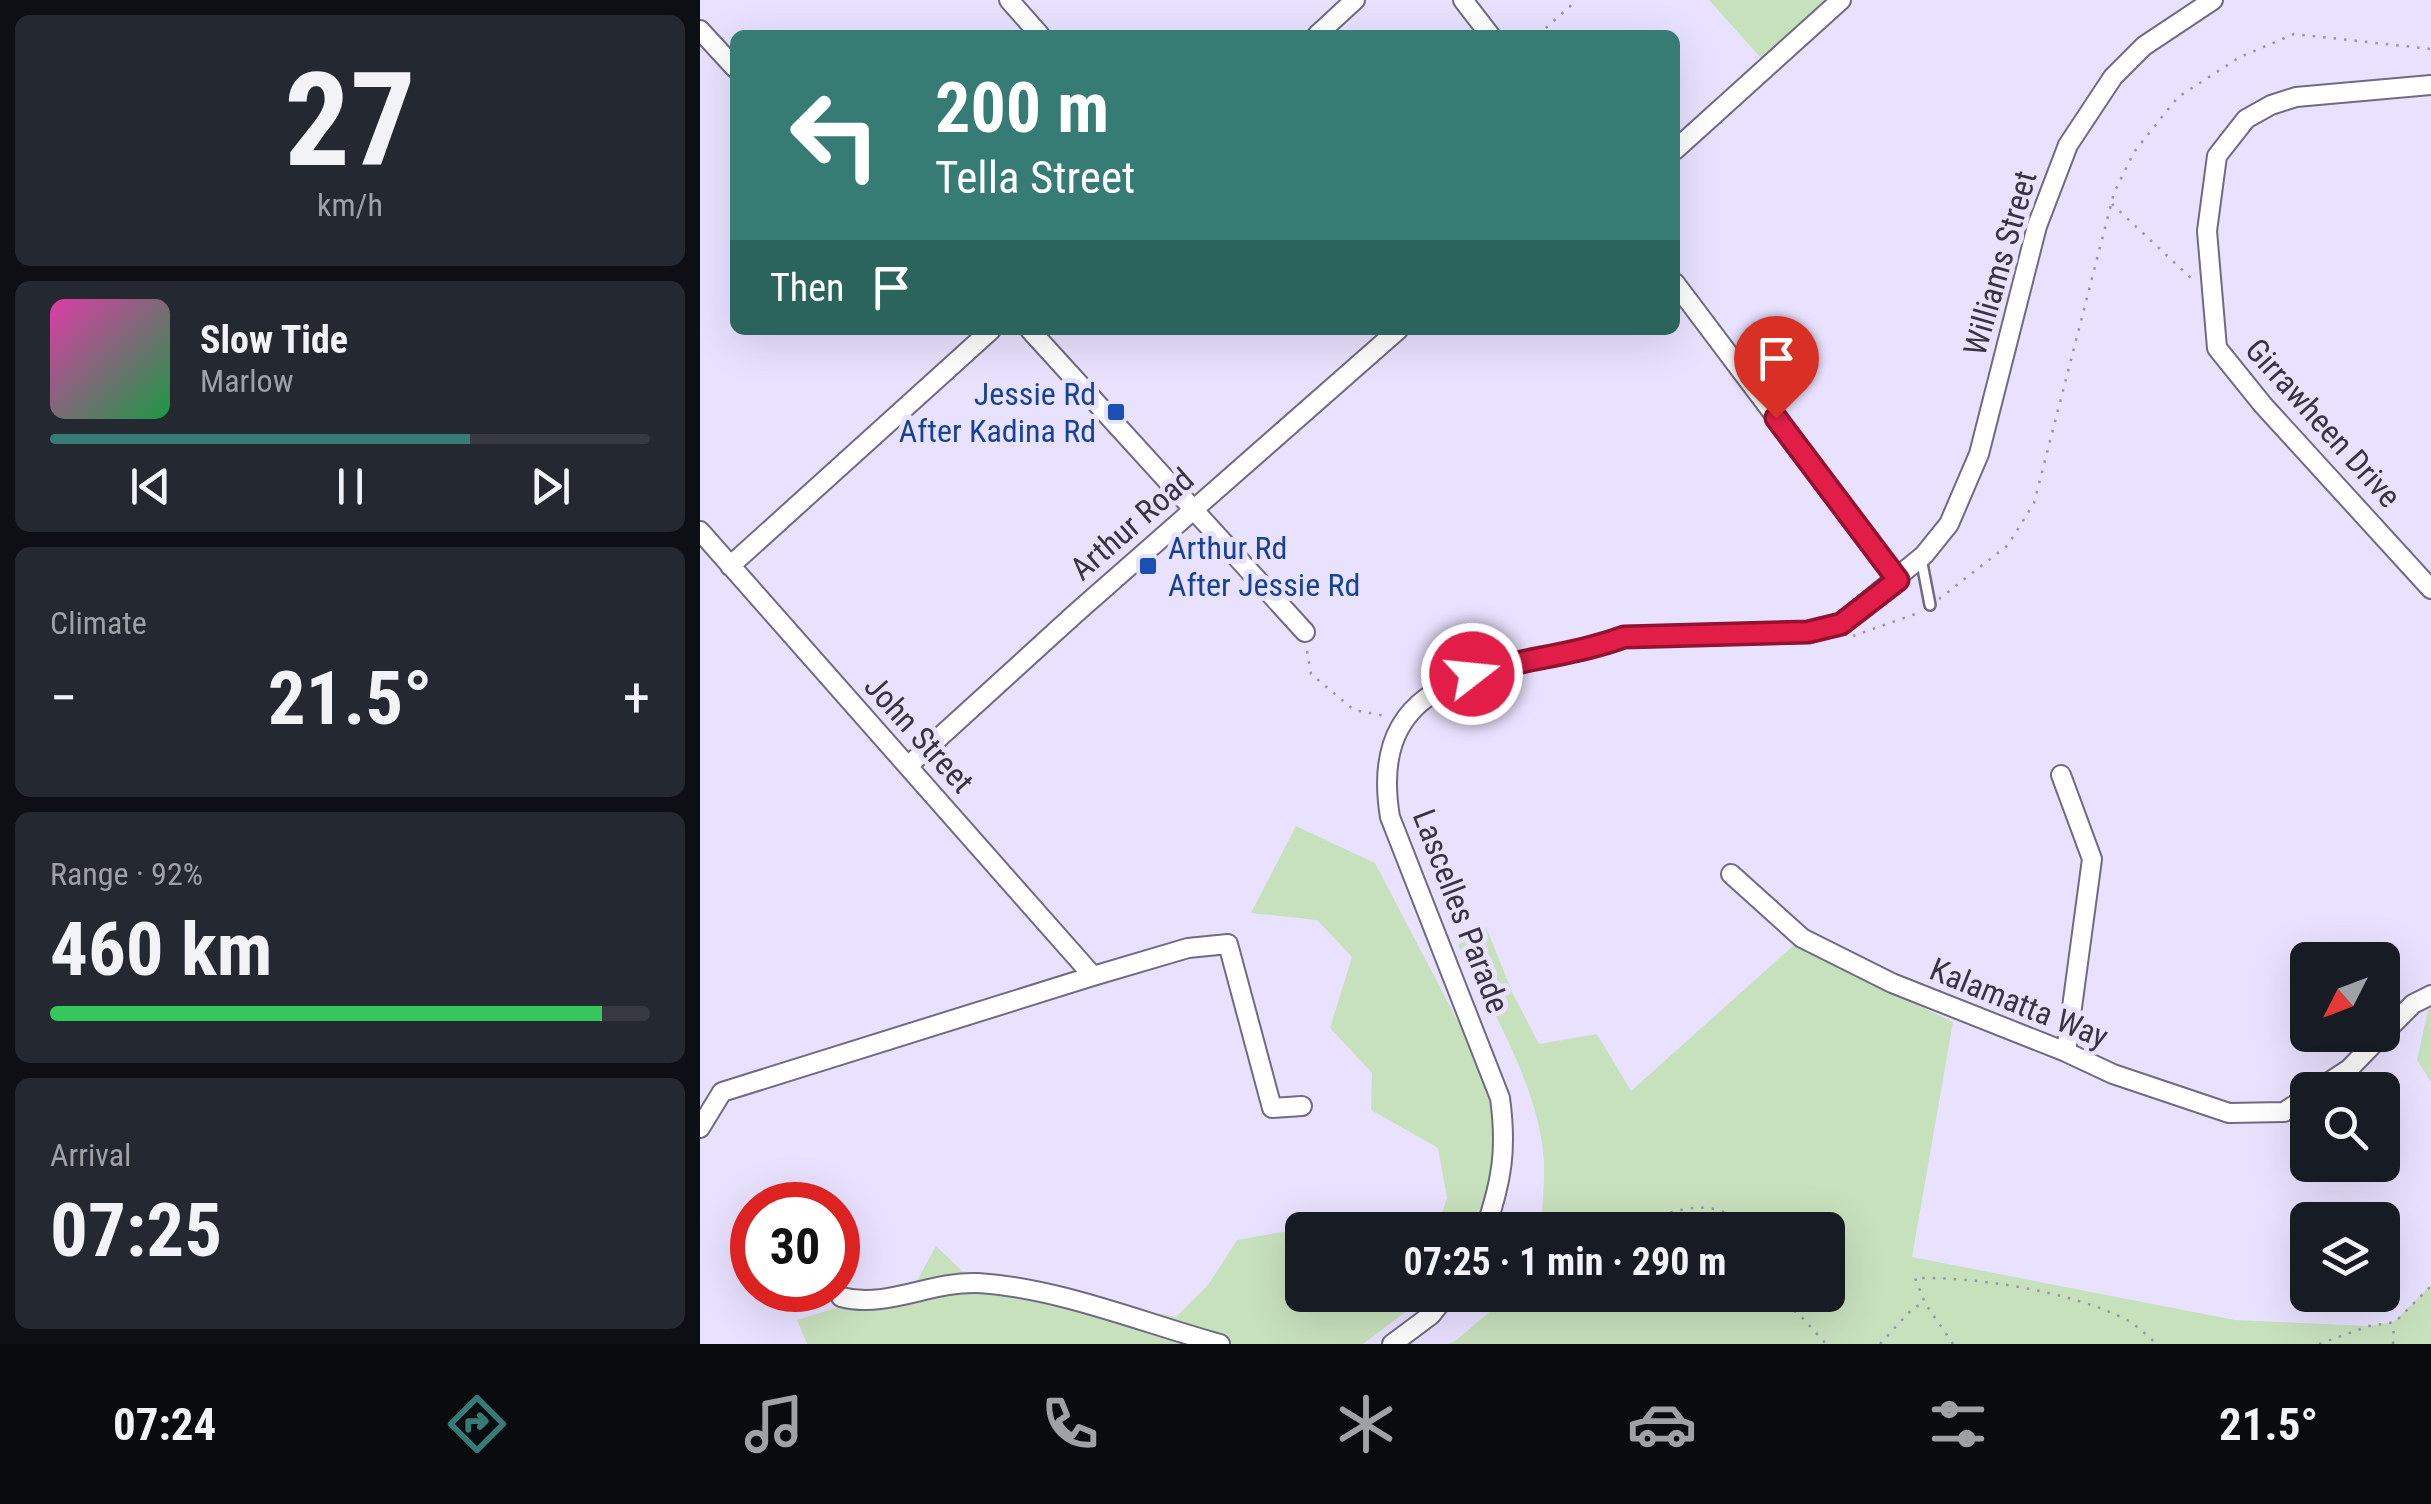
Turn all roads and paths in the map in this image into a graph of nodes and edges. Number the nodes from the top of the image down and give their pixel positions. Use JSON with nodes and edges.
{"nodes":[{"id":1,"x":1009,"y":0,"type":"edge"},
{"id":2,"x":1464,"y":0,"type":"edge"},
{"id":3,"x":1577,"y":0,"type":"edge"},
{"id":4,"x":1842,"y":0,"type":"edge"},
{"id":5,"x":2213,"y":0,"type":"edge"},
{"id":6,"x":1346,"y":3,"type":"edge"},
{"id":7,"x":700,"y":30,"type":"edge"},
{"id":8,"x":1036,"y":30,"type":"edge"},
{"id":9,"x":1322,"y":30,"type":"edge"},
{"id":10,"x":1486,"y":30,"type":"edge"},
{"id":11,"x":1544,"y":30,"type":"edge"},
{"id":12,"x":2431,"y":48,"type":"edge"},
{"id":13,"x":730,"y":63,"type":"edge"},
{"id":14,"x":2431,"y":85,"type":"edge"},
{"id":15,"x":1680,"y":146,"type":"edge"},
{"id":16,"x":2111,"y":204,"type":"junction"},
{"id":17,"x":1680,"y":289,"type":"edge"},
{"id":18,"x":2213,"y":298,"type":"junction"},
{"id":19,"x":985,"y":335,"type":"edge"},
{"id":20,"x":1035,"y":335,"type":"edge"},
{"id":21,"x":1392,"y":335,"type":"edge"},
{"id":22,"x":1194,"y":511,"type":"junction"},
{"id":23,"x":700,"y":532,"type":"edge"},
{"id":24,"x":1921,"y":558,"type":"junction"},
{"id":25,"x":730,"y":566,"type":"junction"},
{"id":26,"x":1898,"y":580,"type":"junction"},
{"id":27,"x":2431,"y":589,"type":"edge"},
{"id":28,"x":1930,"y":606,"type":"junction"},
{"id":29,"x":1305,"y":632,"type":"joint"},
{"id":30,"x":1839,"y":638,"type":"dead end"},
{"id":31,"x":1406,"y":720,"type":"junction"},
{"id":32,"x":908,"y":766,"type":"junction"},
{"id":33,"x":2061,"y":775,"type":"dead end"},
{"id":34,"x":1732,"y":874,"type":"dead end"},
{"id":35,"x":1093,"y":976,"type":"junction"},
{"id":36,"x":2431,"y":995,"type":"edge"},
{"id":37,"x":2400,"y":1016,"type":"edge"},
{"id":38,"x":2066,"y":1052,"type":"junction"},
{"id":39,"x":2366,"y":1052,"type":"edge"},
{"id":40,"x":2344,"y":1072,"type":"edge"},
{"id":41,"x":1302,"y":1106,"type":"dead end"},
{"id":42,"x":2290,"y":1108,"type":"edge"},
{"id":43,"x":700,"y":1128,"type":"edge"},
{"id":44,"x":1490,"y":1212,"type":"edge"},
{"id":45,"x":1674,"y":1212,"type":"edge"},
{"id":46,"x":1720,"y":1212,"type":"edge"},
{"id":47,"x":2431,"y":1286,"type":"edge"},
{"id":48,"x":860,"y":1300,"type":"edge"},
{"id":49,"x":1925,"y":1303,"type":"junction"},
{"id":50,"x":1433,"y":1312,"type":"edge"},
{"id":51,"x":1796,"y":1312,"type":"edge"},
{"id":52,"x":2394,"y":1322,"type":"junction"},
{"id":53,"x":1220,"y":1344,"type":"edge"},
{"id":54,"x":1392,"y":1344,"type":"edge"},
{"id":55,"x":1826,"y":1344,"type":"edge"},
{"id":56,"x":1880,"y":1344,"type":"edge"},
{"id":57,"x":1953,"y":1344,"type":"edge"},
{"id":58,"x":2157,"y":1344,"type":"edge"},
{"id":59,"x":2319,"y":1344,"type":"edge"},
{"id":60,"x":2392,"y":1344,"type":"edge"}],
"edges":[{"from":1,"to":8,"type":"street"},
{"from":2,"to":10,"type":"street"},
{"from":3,"to":11,"type":"path"},
{"from":4,"to":15,"type":"street"},
{"from":5,"to":24,"type":"street","name":"Williams Street"},
{"from":6,"to":9,"type":"street"},
{"from":7,"to":13,"type":"street"},
{"from":12,"to":16,"type":"path"},
{"from":14,"to":18,"type":"street","name":"Girrawheen Drive"},
{"from":16,"to":18,"type":"path"},
{"from":16,"to":28,"type":"path"},
{"from":17,"to":26,"type":"street"},
{"from":18,"to":27,"type":"street","name":"Girrawheen Drive"},
{"from":19,"to":25,"type":"street"},
{"from":20,"to":22,"type":"street"},
{"from":21,"to":22,"type":"street","name":"Arthur Road"},
{"from":22,"to":29,"type":"street"},
{"from":22,"to":32,"type":"street","name":"Arthur Road"},
{"from":23,"to":25,"type":"street","name":"John Street"},
{"from":24,"to":26,"type":"street","name":"Williams Street"},
{"from":24,"to":28,"type":"lane"},
{"from":25,"to":32,"type":"street","name":"John Street"},
{"from":26,"to":31,"type":"street","name":"Lascelles Parade"},
{"from":28,"to":30,"type":"path"},
{"from":29,"to":31,"type":"path"},
{"from":31,"to":44,"type":"street","name":"Lascelles Parade"},
{"from":32,"to":35,"type":"street","name":"John Street"},
{"from":33,"to":38,"type":"street"},
{"from":34,"to":38,"type":"street","name":"Kalamatta Way"},
{"from":35,"to":41,"type":"street"},
{"from":35,"to":43,"type":"street"},
{"from":36,"to":37,"type":"street"},
{"from":38,"to":42,"type":"street","name":"Kalamatta Way"},
{"from":39,"to":40,"type":"street"},
{"from":45,"to":46,"type":"path"},
{"from":47,"to":52,"type":"path"},
{"from":48,"to":53,"type":"street"},
{"from":49,"to":56,"type":"path"},
{"from":49,"to":57,"type":"path"},
{"from":49,"to":58,"type":"path"},
{"from":50,"to":54,"type":"street"},
{"from":51,"to":55,"type":"path"},
{"from":52,"to":59,"type":"path"},
{"from":52,"to":60,"type":"path"}]}
